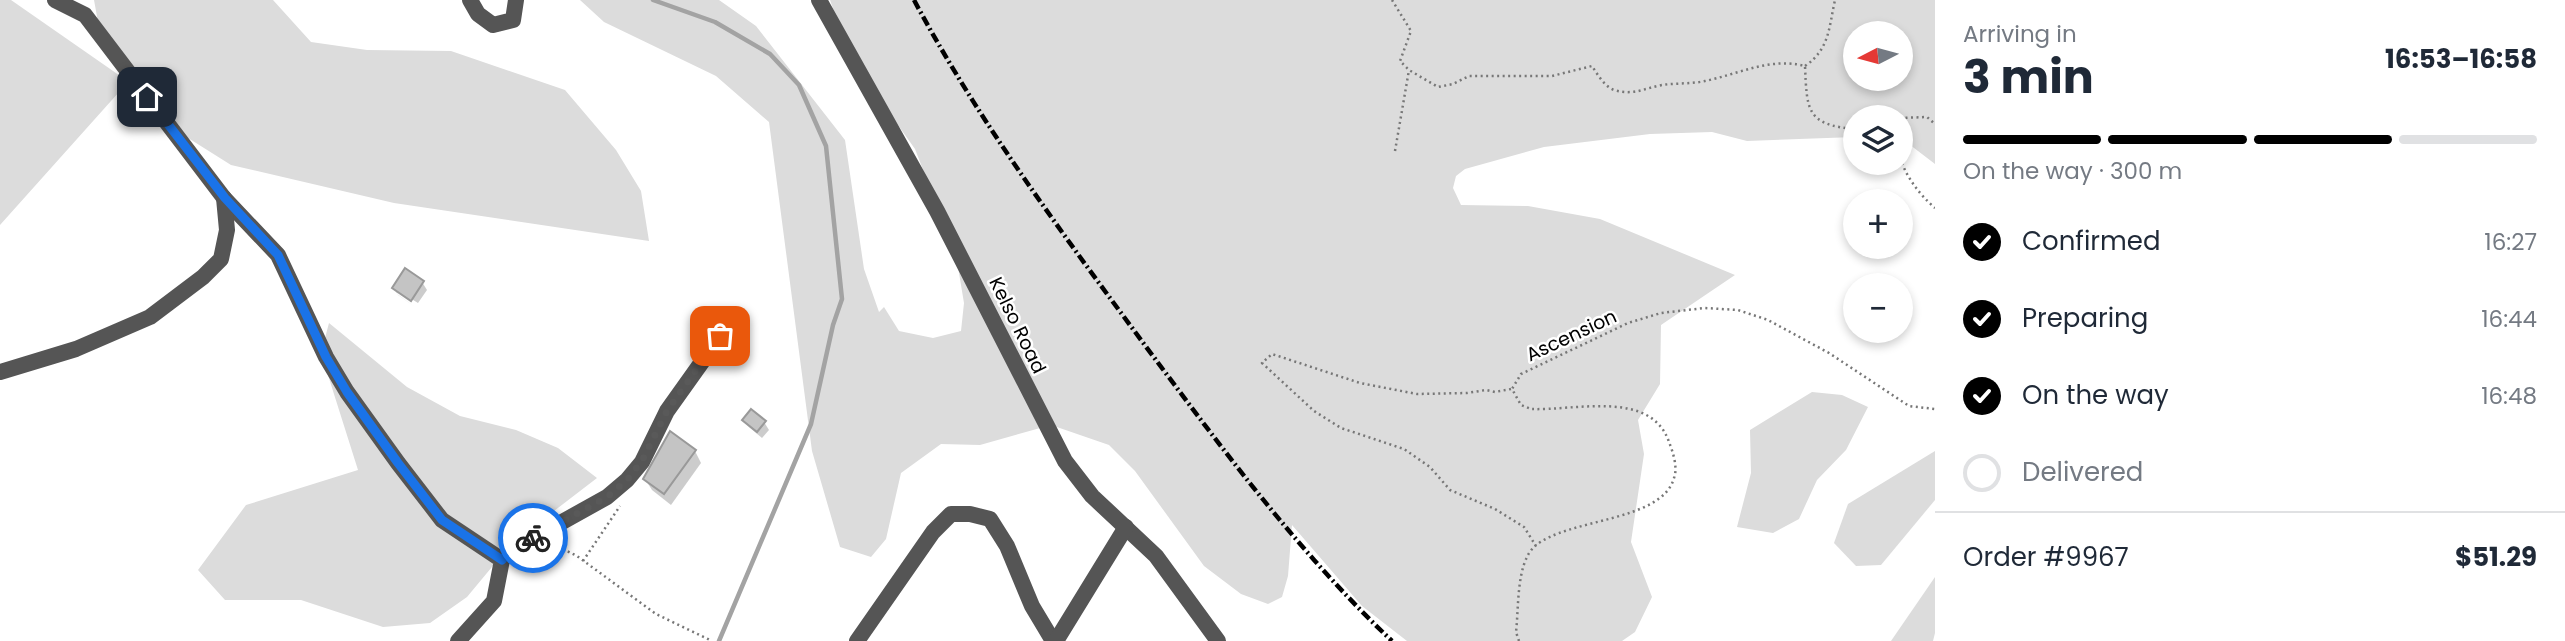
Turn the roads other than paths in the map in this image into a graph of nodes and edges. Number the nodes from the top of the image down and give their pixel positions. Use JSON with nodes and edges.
{"nodes":[{"id":1,"x":55,"y":0,"type":"edge"},
{"id":2,"x":470,"y":0,"type":"edge"},
{"id":3,"x":516,"y":0,"type":"edge"},
{"id":4,"x":819,"y":0,"type":"edge"},
{"id":5,"x":85,"y":8,"type":"edge"},
{"id":6,"x":225,"y":198,"type":"junction"},
{"id":7,"x":734,"y":317,"type":"dead end"},
{"id":8,"x":0,"y":373,"type":"edge"},
{"id":9,"x":1126,"y":527,"type":"junction"},
{"id":10,"x":502,"y":560,"type":"junction"},
{"id":11,"x":458,"y":641,"type":"edge"},
{"id":12,"x":857,"y":641,"type":"edge"},
{"id":13,"x":1054,"y":641,"type":"edge"},
{"id":14,"x":1218,"y":641,"type":"edge"}],
"edges":[{"from":1,"to":5,"type":"street"},
{"from":2,"to":3,"type":"street"},
{"from":4,"to":9,"type":"street","name":"Kelso Road"},
{"from":5,"to":6,"type":"street"},
{"from":6,"to":8,"type":"street"},
{"from":6,"to":10,"type":"street"},
{"from":7,"to":10,"type":"street"},
{"from":9,"to":13,"type":"street"},
{"from":9,"to":14,"type":"street","name":"Kelso Road"},
{"from":10,"to":11,"type":"street"},
{"from":12,"to":13,"type":"street"}]}
